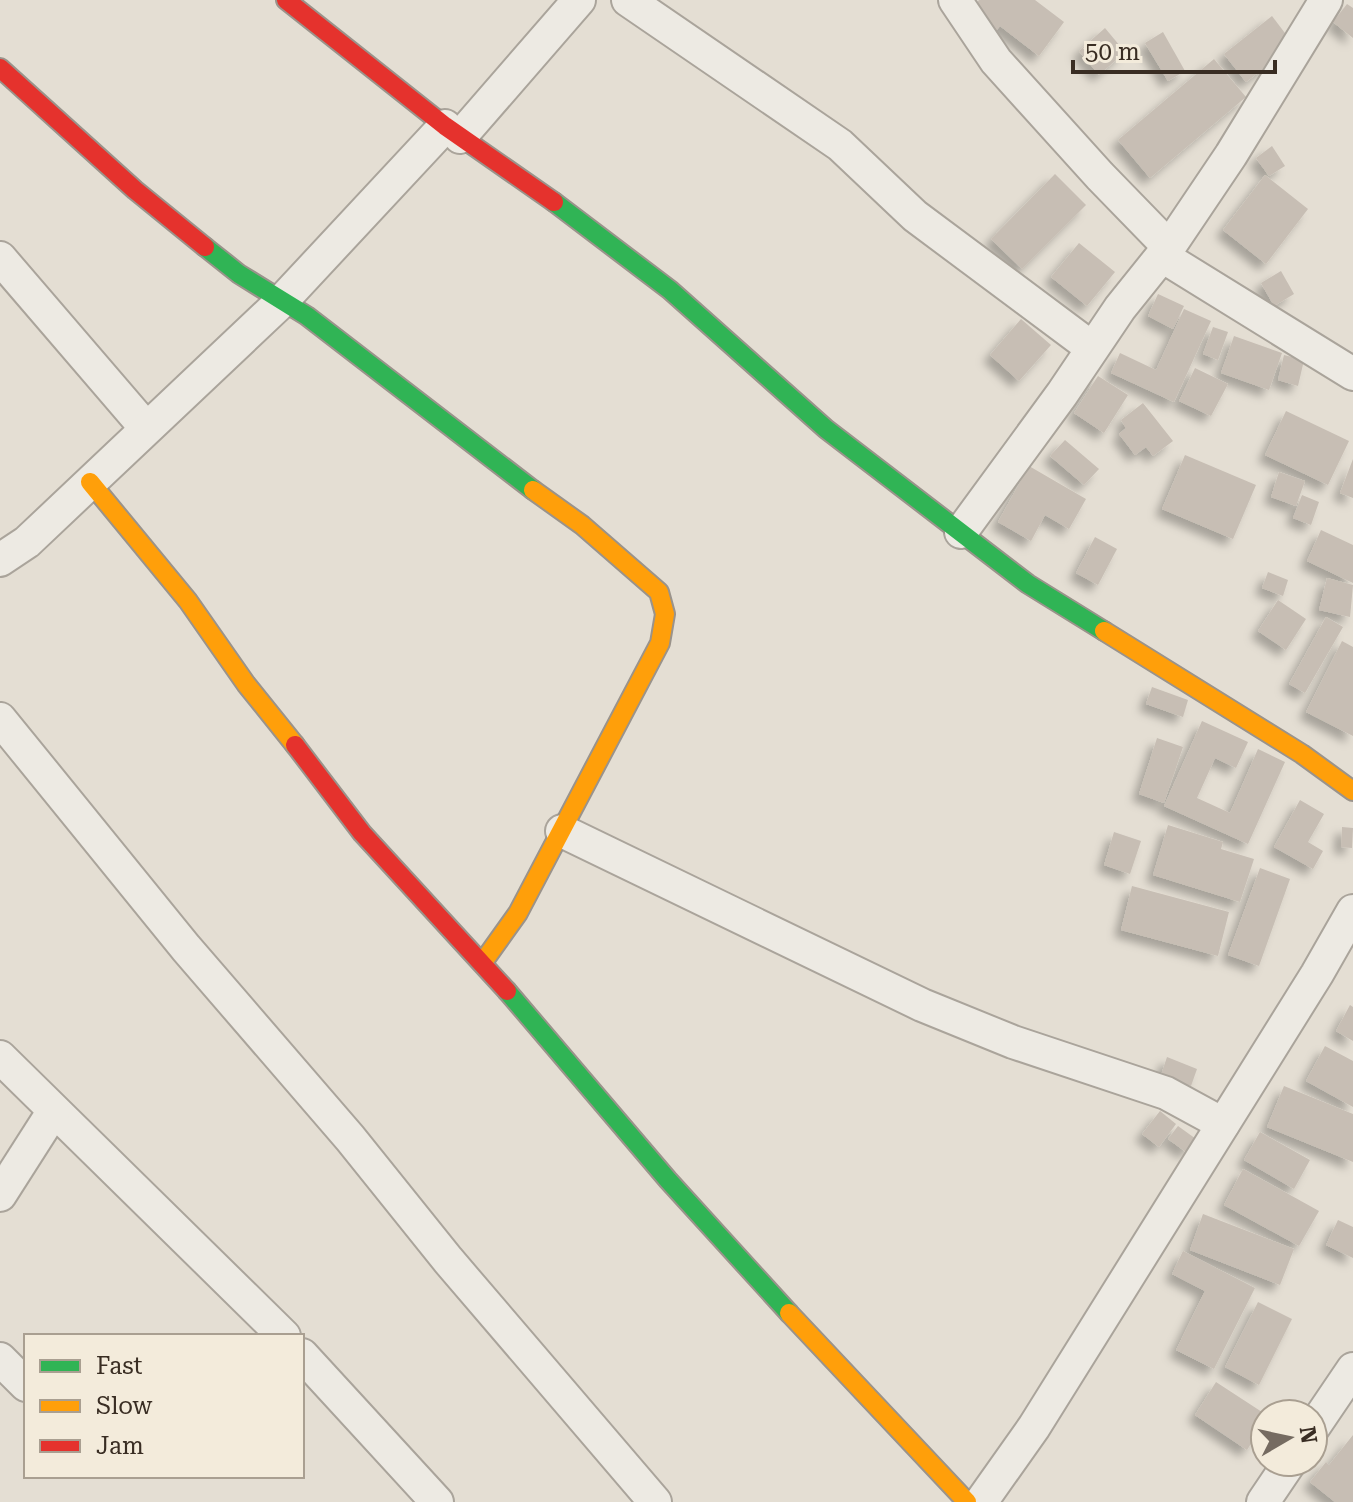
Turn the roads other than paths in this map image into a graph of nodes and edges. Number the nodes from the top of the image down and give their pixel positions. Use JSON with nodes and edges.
{"nodes":[{"id":1,"x":286,"y":0,"type":"edge"},
{"id":2,"x":579,"y":0,"type":"edge"},
{"id":3,"x":628,"y":0,"type":"edge"},
{"id":4,"x":955,"y":0,"type":"edge"},
{"id":5,"x":1326,"y":0,"type":"edge"},
{"id":6,"x":0,"y":68,"type":"edge"},
{"id":7,"x":453,"y":132,"type":"junction"},
{"id":8,"x":1165,"y":252,"type":"junction"},
{"id":9,"x":0,"y":258,"type":"edge"},
{"id":10,"x":281,"y":302,"type":"junction"},
{"id":11,"x":1092,"y":348,"type":"junction"},
{"id":12,"x":1353,"y":374,"type":"edge"},
{"id":13,"x":146,"y":428,"type":"junction"},
{"id":14,"x":90,"y":482,"type":"junction"},
{"id":15,"x":961,"y":532,"type":"junction"},
{"id":16,"x":0,"y":560,"type":"edge"},
{"id":17,"x":0,"y":719,"type":"edge"},
{"id":18,"x":1353,"y":791,"type":"edge"},
{"id":19,"x":562,"y":831,"type":"junction"},
{"id":20,"x":1353,"y":911,"type":"edge"},
{"id":21,"x":483,"y":962,"type":"junction"},
{"id":22,"x":0,"y":1057,"type":"edge"},
{"id":23,"x":53,"y":1112,"type":"junction"},
{"id":24,"x":1223,"y":1124,"type":"junction"},
{"id":25,"x":0,"y":1195,"type":"edge"},
{"id":26,"x":282,"y":1334,"type":"edge"},
{"id":27,"x":304,"y":1357,"type":"edge"},
{"id":28,"x":0,"y":1359,"type":"edge"},
{"id":29,"x":1353,"y":1369,"type":"edge"},
{"id":30,"x":24,"y":1383,"type":"edge"},
{"id":31,"x":1329,"y":1404,"type":"edge"},
{"id":32,"x":1279,"y":1478,"type":"edge"},
{"id":33,"x":437,"y":1502,"type":"edge"},
{"id":34,"x":655,"y":1502,"type":"edge"},
{"id":35,"x":967,"y":1502,"type":"edge"},
{"id":36,"x":981,"y":1502,"type":"edge"},
{"id":37,"x":1263,"y":1502,"type":"edge"}],
"edges":[{"from":1,"to":7,"type":"street"},
{"from":2,"to":7,"type":"street"},
{"from":3,"to":11,"type":"street"},
{"from":4,"to":8,"type":"street"},
{"from":5,"to":8,"type":"street"},
{"from":6,"to":10,"type":"street"},
{"from":7,"to":10,"type":"street"},
{"from":7,"to":15,"type":"street"},
{"from":8,"to":11,"type":"street"},
{"from":8,"to":12,"type":"street"},
{"from":9,"to":13,"type":"street"},
{"from":10,"to":13,"type":"street"},
{"from":10,"to":19,"type":"street"},
{"from":11,"to":15,"type":"street"},
{"from":13,"to":14,"type":"street"},
{"from":14,"to":16,"type":"street"},
{"from":14,"to":21,"type":"street"},
{"from":15,"to":18,"type":"street"},
{"from":17,"to":34,"type":"street"},
{"from":19,"to":21,"type":"street"},
{"from":19,"to":24,"type":"street"},
{"from":20,"to":24,"type":"street"},
{"from":21,"to":35,"type":"street"},
{"from":22,"to":23,"type":"street"},
{"from":23,"to":25,"type":"street"},
{"from":23,"to":26,"type":"street"},
{"from":24,"to":36,"type":"street"},
{"from":27,"to":33,"type":"street"},
{"from":28,"to":30,"type":"street"},
{"from":29,"to":31,"type":"street"},
{"from":32,"to":37,"type":"street"}]}
